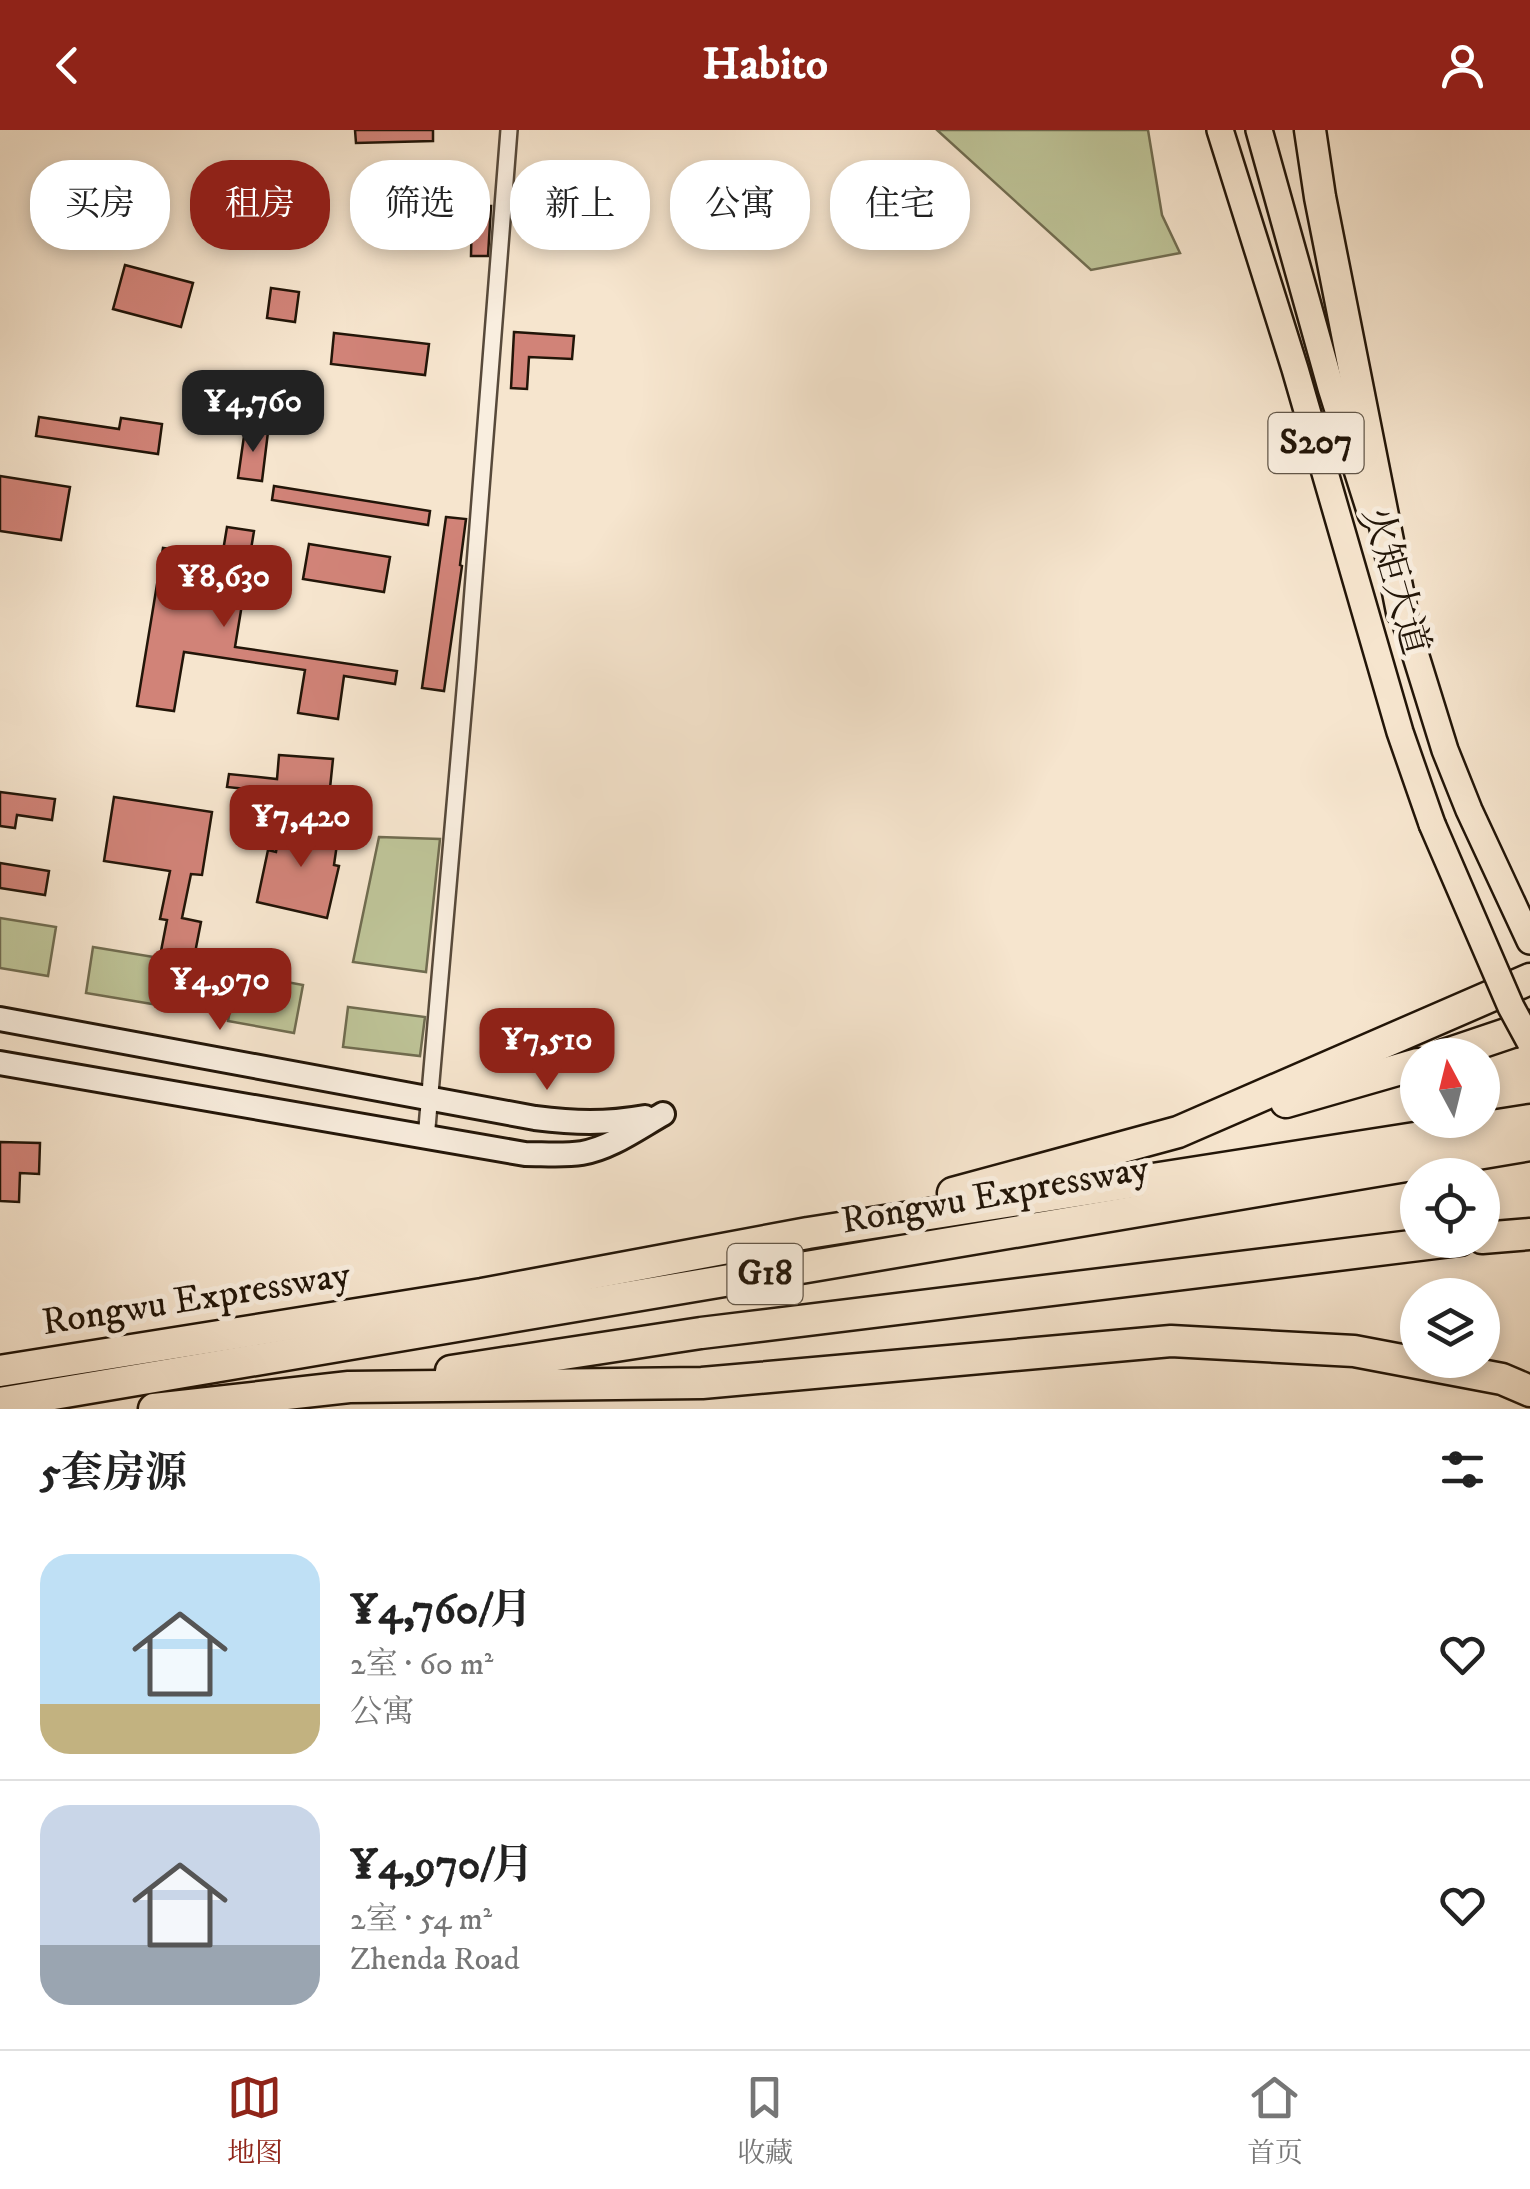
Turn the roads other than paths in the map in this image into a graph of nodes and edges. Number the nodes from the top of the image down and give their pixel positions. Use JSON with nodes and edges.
{"nodes":[{"id":1,"x":509,"y":130,"type":"edge"},
{"id":2,"x":1220,"y":130,"type":"edge"},
{"id":3,"x":1259,"y":130,"type":"edge"},
{"id":4,"x":1310,"y":130,"type":"edge"},
{"id":5,"x":1402,"y":612,"type":"junction"},
{"id":6,"x":1530,"y":941,"type":"edge"},
{"id":7,"x":1530,"y":979,"type":"edge"},
{"id":8,"x":0,"y":1019,"type":"edge"},
{"id":9,"x":1530,"y":1026,"type":"edge"},
{"id":10,"x":1494,"y":1038,"type":"edge"},
{"id":11,"x":1530,"y":1042,"type":"edge"},
{"id":12,"x":0,"y":1063,"type":"edge"},
{"id":13,"x":1400,"y":1069,"type":"edge"},
{"id":14,"x":430,"y":1100,"type":"junction"},
{"id":15,"x":1530,"y":1120,"type":"edge"},
{"id":16,"x":1178,"y":1132,"type":"junction"},
{"id":17,"x":426,"y":1139,"type":"junction"},
{"id":18,"x":1530,"y":1145,"type":"edge"},
{"id":19,"x":808,"y":1233,"type":"junction"},
{"id":20,"x":1530,"y":1234,"type":"edge"},
{"id":21,"x":1500,"y":1236,"type":"edge"},
{"id":22,"x":1400,"y":1247,"type":"edge"},
{"id":23,"x":0,"y":1371,"type":"edge"},
{"id":24,"x":349,"y":1387,"type":"junction"},
{"id":25,"x":1530,"y":1391,"type":"edge"},
{"id":26,"x":0,"y":1403,"type":"edge"},
{"id":27,"x":154,"y":1409,"type":"edge"}],
"edges":[{"from":1,"to":14,"type":"street"},
{"from":2,"to":11,"type":"main road","name":"火矩大道","number":"S207","bridge":true},
{"from":3,"to":5,"type":"main road","name":"火矩大道","number":"S207"},
{"from":4,"to":5,"type":"highway"},
{"from":5,"to":6,"type":"main road","name":"火矩大道","number":"S207"},
{"from":7,"to":16,"type":"highway"},
{"from":8,"to":14,"type":"main road"},
{"from":9,"to":10,"type":"highway"},
{"from":12,"to":17,"type":"main road"},
{"from":13,"to":16,"type":"highway"},
{"from":14,"to":17,"type":"street"},
{"from":14,"to":17,"type":"main road"},
{"from":15,"to":19,"type":"highway","name":"Rongwu Expressway","number":"G18"},
{"from":16,"to":19,"type":"highway"},
{"from":18,"to":26,"type":"highway","name":"Rongwu Expressway","number":"G18"},
{"from":19,"to":23,"type":"highway","name":"Rongwu Expressway","number":"G18"},
{"from":20,"to":21,"type":"highway"},
{"from":22,"to":24,"type":"highway"},
{"from":24,"to":25,"type":"highway"},
{"from":24,"to":27,"type":"highway"}]}
